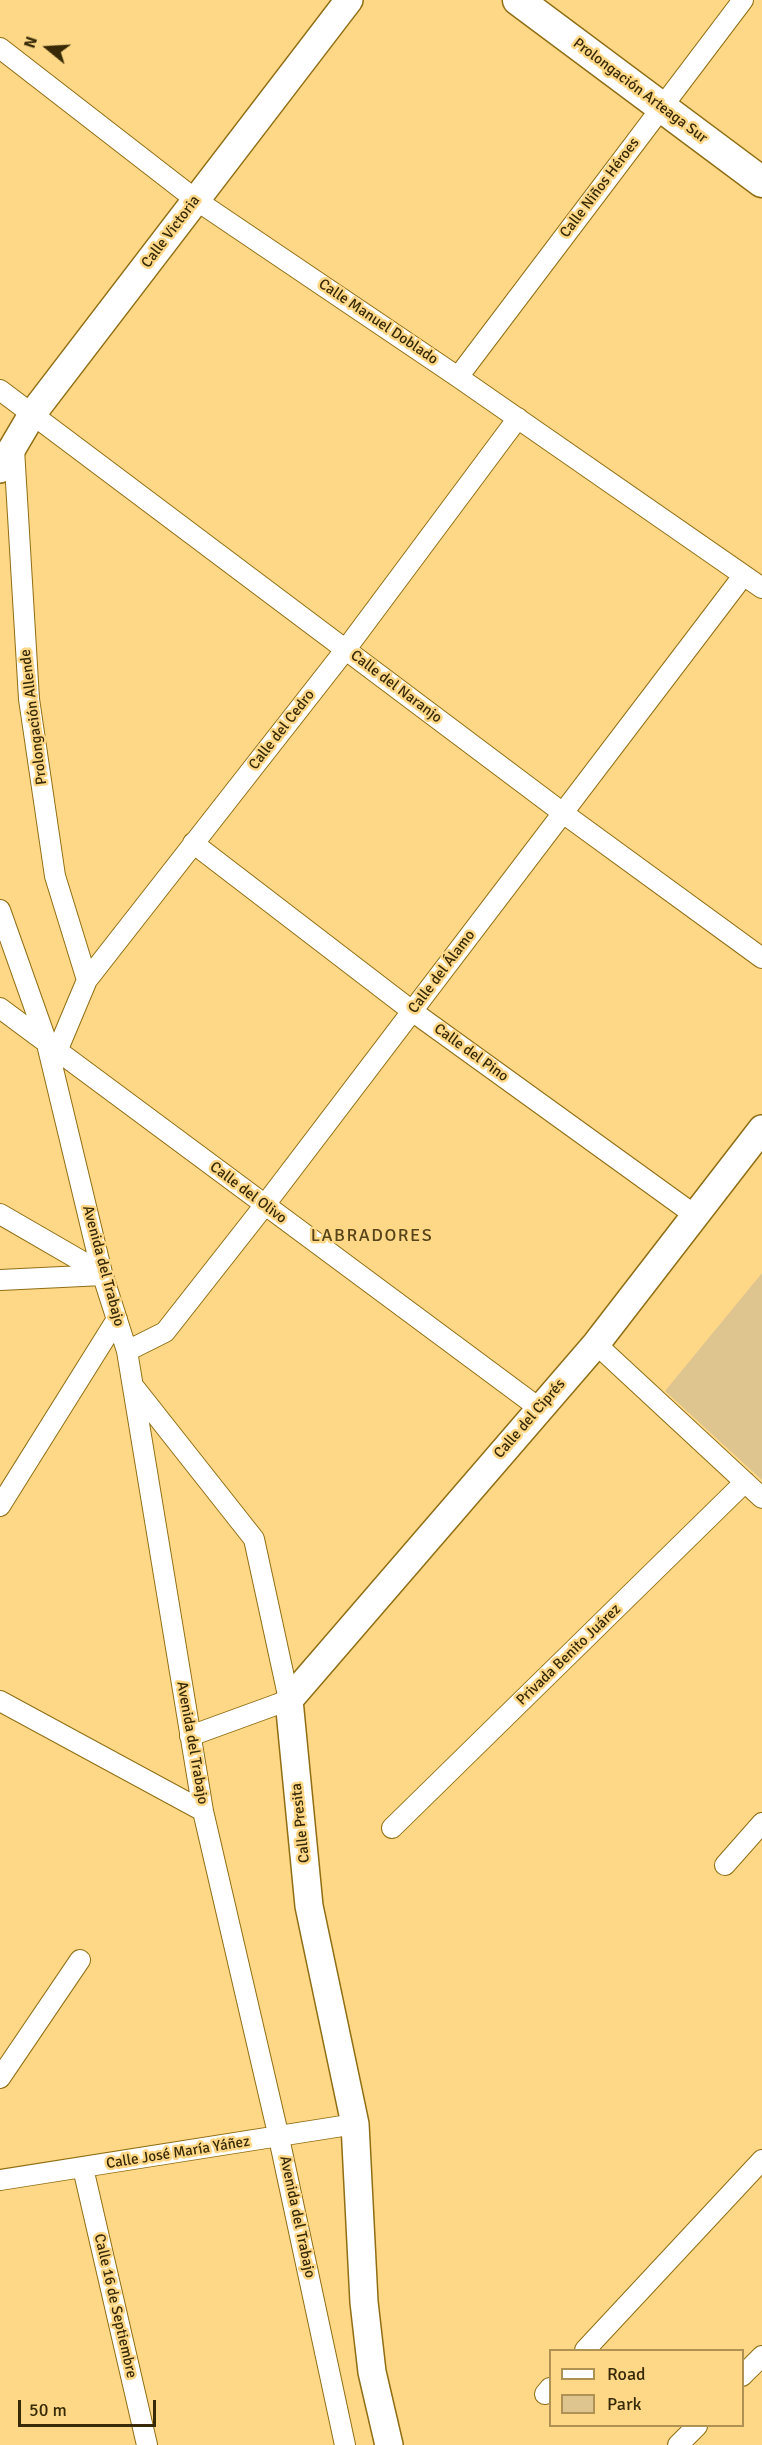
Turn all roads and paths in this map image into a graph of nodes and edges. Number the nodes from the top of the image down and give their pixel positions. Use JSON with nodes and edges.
{"nodes":[{"id":1,"x":349,"y":0,"type":"edge"},
{"id":2,"x":518,"y":0,"type":"edge"},
{"id":3,"x":743,"y":0,"type":"edge"},
{"id":4,"x":0,"y":48,"type":"edge"},
{"id":5,"x":661,"y":107,"type":"junction"},
{"id":6,"x":762,"y":182,"type":"edge"},
{"id":7,"x":196,"y":200,"type":"junction"},
{"id":8,"x":458,"y":377,"type":"junction"},
{"id":9,"x":0,"y":390,"type":"edge"},
{"id":10,"x":33,"y":413,"type":"junction"},
{"id":11,"x":518,"y":418,"type":"junction"},
{"id":12,"x":7,"y":459,"type":"edge"},
{"id":13,"x":743,"y":576,"type":"junction"},
{"id":14,"x":762,"y":588,"type":"edge"},
{"id":15,"x":346,"y":649,"type":"junction"},
{"id":16,"x":563,"y":813,"type":"junction"},
{"id":17,"x":193,"y":843,"type":"junction"},
{"id":18,"x":0,"y":910,"type":"edge"},
{"id":19,"x":762,"y":958,"type":"edge"},
{"id":20,"x":87,"y":980,"type":"junction"},
{"id":21,"x":0,"y":1008,"type":"edge"},
{"id":22,"x":412,"y":1011,"type":"junction"},
{"id":23,"x":52,"y":1044,"type":"junction"},
{"id":24,"x":762,"y":1129,"type":"edge"},
{"id":25,"x":264,"y":1206,"type":"junction"},
{"id":26,"x":0,"y":1214,"type":"edge"},
{"id":27,"x":696,"y":1216,"type":"junction"},
{"id":28,"x":102,"y":1274,"type":"junction"},
{"id":29,"x":0,"y":1280,"type":"edge"},
{"id":30,"x":117,"y":1319,"type":"junction"},
{"id":31,"x":596,"y":1344,"type":"junction"},
{"id":32,"x":127,"y":1351,"type":"junction"},
{"id":33,"x":132,"y":1385,"type":"junction"},
{"id":34,"x":539,"y":1408,"type":"junction"},
{"id":35,"x":745,"y":1482,"type":"junction"},
{"id":36,"x":762,"y":1498,"type":"edge"},
{"id":37,"x":0,"y":1506,"type":"edge"},
{"id":38,"x":289,"y":1700,"type":"junction"},
{"id":39,"x":0,"y":1701,"type":"edge"},
{"id":40,"x":190,"y":1736,"type":"junction"},
{"id":41,"x":203,"y":1811,"type":"junction"},
{"id":42,"x":762,"y":1822,"type":"edge"},
{"id":43,"x":392,"y":1828,"type":"dead end"},
{"id":44,"x":724,"y":1865,"type":"dead end"},
{"id":45,"x":80,"y":1960,"type":"dead end"},
{"id":46,"x":0,"y":2078,"type":"edge"},
{"id":47,"x":355,"y":2124,"type":"junction"},
{"id":48,"x":279,"y":2138,"type":"junction"},
{"id":49,"x":762,"y":2160,"type":"edge"},
{"id":50,"x":83,"y":2168,"type":"junction"},
{"id":51,"x":0,"y":2180,"type":"edge"},
{"id":52,"x":586,"y":2349,"type":"edge"},
{"id":53,"x":762,"y":2356,"type":"edge"},
{"id":54,"x":744,"y":2374,"type":"edge"},
{"id":55,"x":696,"y":2427,"type":"edge"},
{"id":56,"x":147,"y":2445,"type":"edge"},
{"id":57,"x":345,"y":2445,"type":"edge"},
{"id":58,"x":389,"y":2445,"type":"edge"},
{"id":59,"x":678,"y":2445,"type":"edge"}],
"edges":[{"from":1,"to":7,"type":"street","name":"Calle Victoria"},
{"from":2,"to":5,"type":"main road","name":"Prolongación Arteaga Sur"},
{"from":3,"to":5,"type":"street","name":"Calle Niños Héroes"},
{"from":4,"to":7,"type":"street","name":"Calle Manuel Doblado"},
{"from":5,"to":6,"type":"main road","name":"Prolongación Arteaga Sur"},
{"from":5,"to":8,"type":"street","name":"Calle Niños Héroes"},
{"from":7,"to":8,"type":"street","name":"Calle Manuel Doblado"},
{"from":7,"to":10,"type":"street","name":"Calle Victoria"},
{"from":8,"to":11,"type":"street","name":"Calle Manuel Doblado"},
{"from":9,"to":10,"type":"street","name":"Calle del Naranjo"},
{"from":10,"to":12,"type":"street","name":"Calle Victoria"},
{"from":10,"to":15,"type":"street","name":"Calle del Naranjo"},
{"from":11,"to":13,"type":"street","name":"Calle Manuel Doblado"},
{"from":11,"to":15,"type":"street","name":"Calle del Cedro"},
{"from":12,"to":20,"type":"street","name":"Prolongación Allende"},
{"from":13,"to":14,"type":"street","name":"Calle Manuel Doblado"},
{"from":13,"to":16,"type":"street","name":"Calle del Álamo"},
{"from":15,"to":16,"type":"street","name":"Calle del Naranjo"},
{"from":15,"to":17,"type":"street","name":"Calle del Cedro"},
{"from":16,"to":19,"type":"street","name":"Calle del Naranjo"},
{"from":16,"to":22,"type":"street","name":"Calle del Álamo"},
{"from":17,"to":20,"type":"street","name":"Calle del Cedro"},
{"from":17,"to":22,"type":"street","name":"Calle del Pino"},
{"from":18,"to":23,"type":"street","name":"Avenida del Trabajo"},
{"from":20,"to":23,"type":"street","name":"Calle del Cedro"},
{"from":21,"to":23,"type":"street","name":"Calle del Olivo"},
{"from":22,"to":25,"type":"street","name":"Calle del Álamo"},
{"from":22,"to":27,"type":"street","name":"Calle del Pino"},
{"from":23,"to":25,"type":"street","name":"Calle del Olivo"},
{"from":23,"to":28,"type":"street","name":"Avenida del Trabajo"},
{"from":24,"to":27,"type":"street","name":"Calle del Ciprés"},
{"from":25,"to":32,"type":"street","name":"Calle del Álamo"},
{"from":25,"to":34,"type":"street","name":"Calle del Olivo"},
{"from":26,"to":28,"type":"street"},
{"from":27,"to":31,"type":"street","name":"Calle del Ciprés"},
{"from":28,"to":29,"type":"street"},
{"from":28,"to":30,"type":"street","name":"Avenida del Trabajo"},
{"from":30,"to":32,"type":"street","name":"Avenida del Trabajo"},
{"from":30,"to":37,"type":"street"},
{"from":31,"to":34,"type":"street","name":"Calle del Ciprés"},
{"from":31,"to":35,"type":"street"},
{"from":32,"to":33,"type":"street","name":"Avenida del Trabajo"},
{"from":33,"to":38,"type":"street","name":"Calle Presita"},
{"from":33,"to":40,"type":"street","name":"Avenida del Trabajo"},
{"from":34,"to":38,"type":"street","name":"Calle del Ciprés"},
{"from":35,"to":36,"type":"street"},
{"from":35,"to":43,"type":"street","name":"Privada Benito Juárez"},
{"from":38,"to":40,"type":"street"},
{"from":38,"to":47,"type":"street","name":"Calle Presita"},
{"from":39,"to":41,"type":"street"},
{"from":40,"to":41,"type":"street","name":"Avenida del Trabajo"},
{"from":41,"to":48,"type":"street","name":"Avenida del Trabajo"},
{"from":42,"to":44,"type":"street"},
{"from":45,"to":46,"type":"street"},
{"from":47,"to":48,"type":"street","name":"Calle José María Yáñez"},
{"from":47,"to":58,"type":"street","name":"Calle Presita"},
{"from":48,"to":50,"type":"street","name":"Calle José María Yáñez"},
{"from":48,"to":57,"type":"street","name":"Avenida del Trabajo"},
{"from":49,"to":52,"type":"street"},
{"from":50,"to":51,"type":"street","name":"Calle José María Yáñez"},
{"from":50,"to":56,"type":"street","name":"Calle 16 de Septiembre"},
{"from":53,"to":54,"type":"street"},
{"from":55,"to":59,"type":"street"}]}
